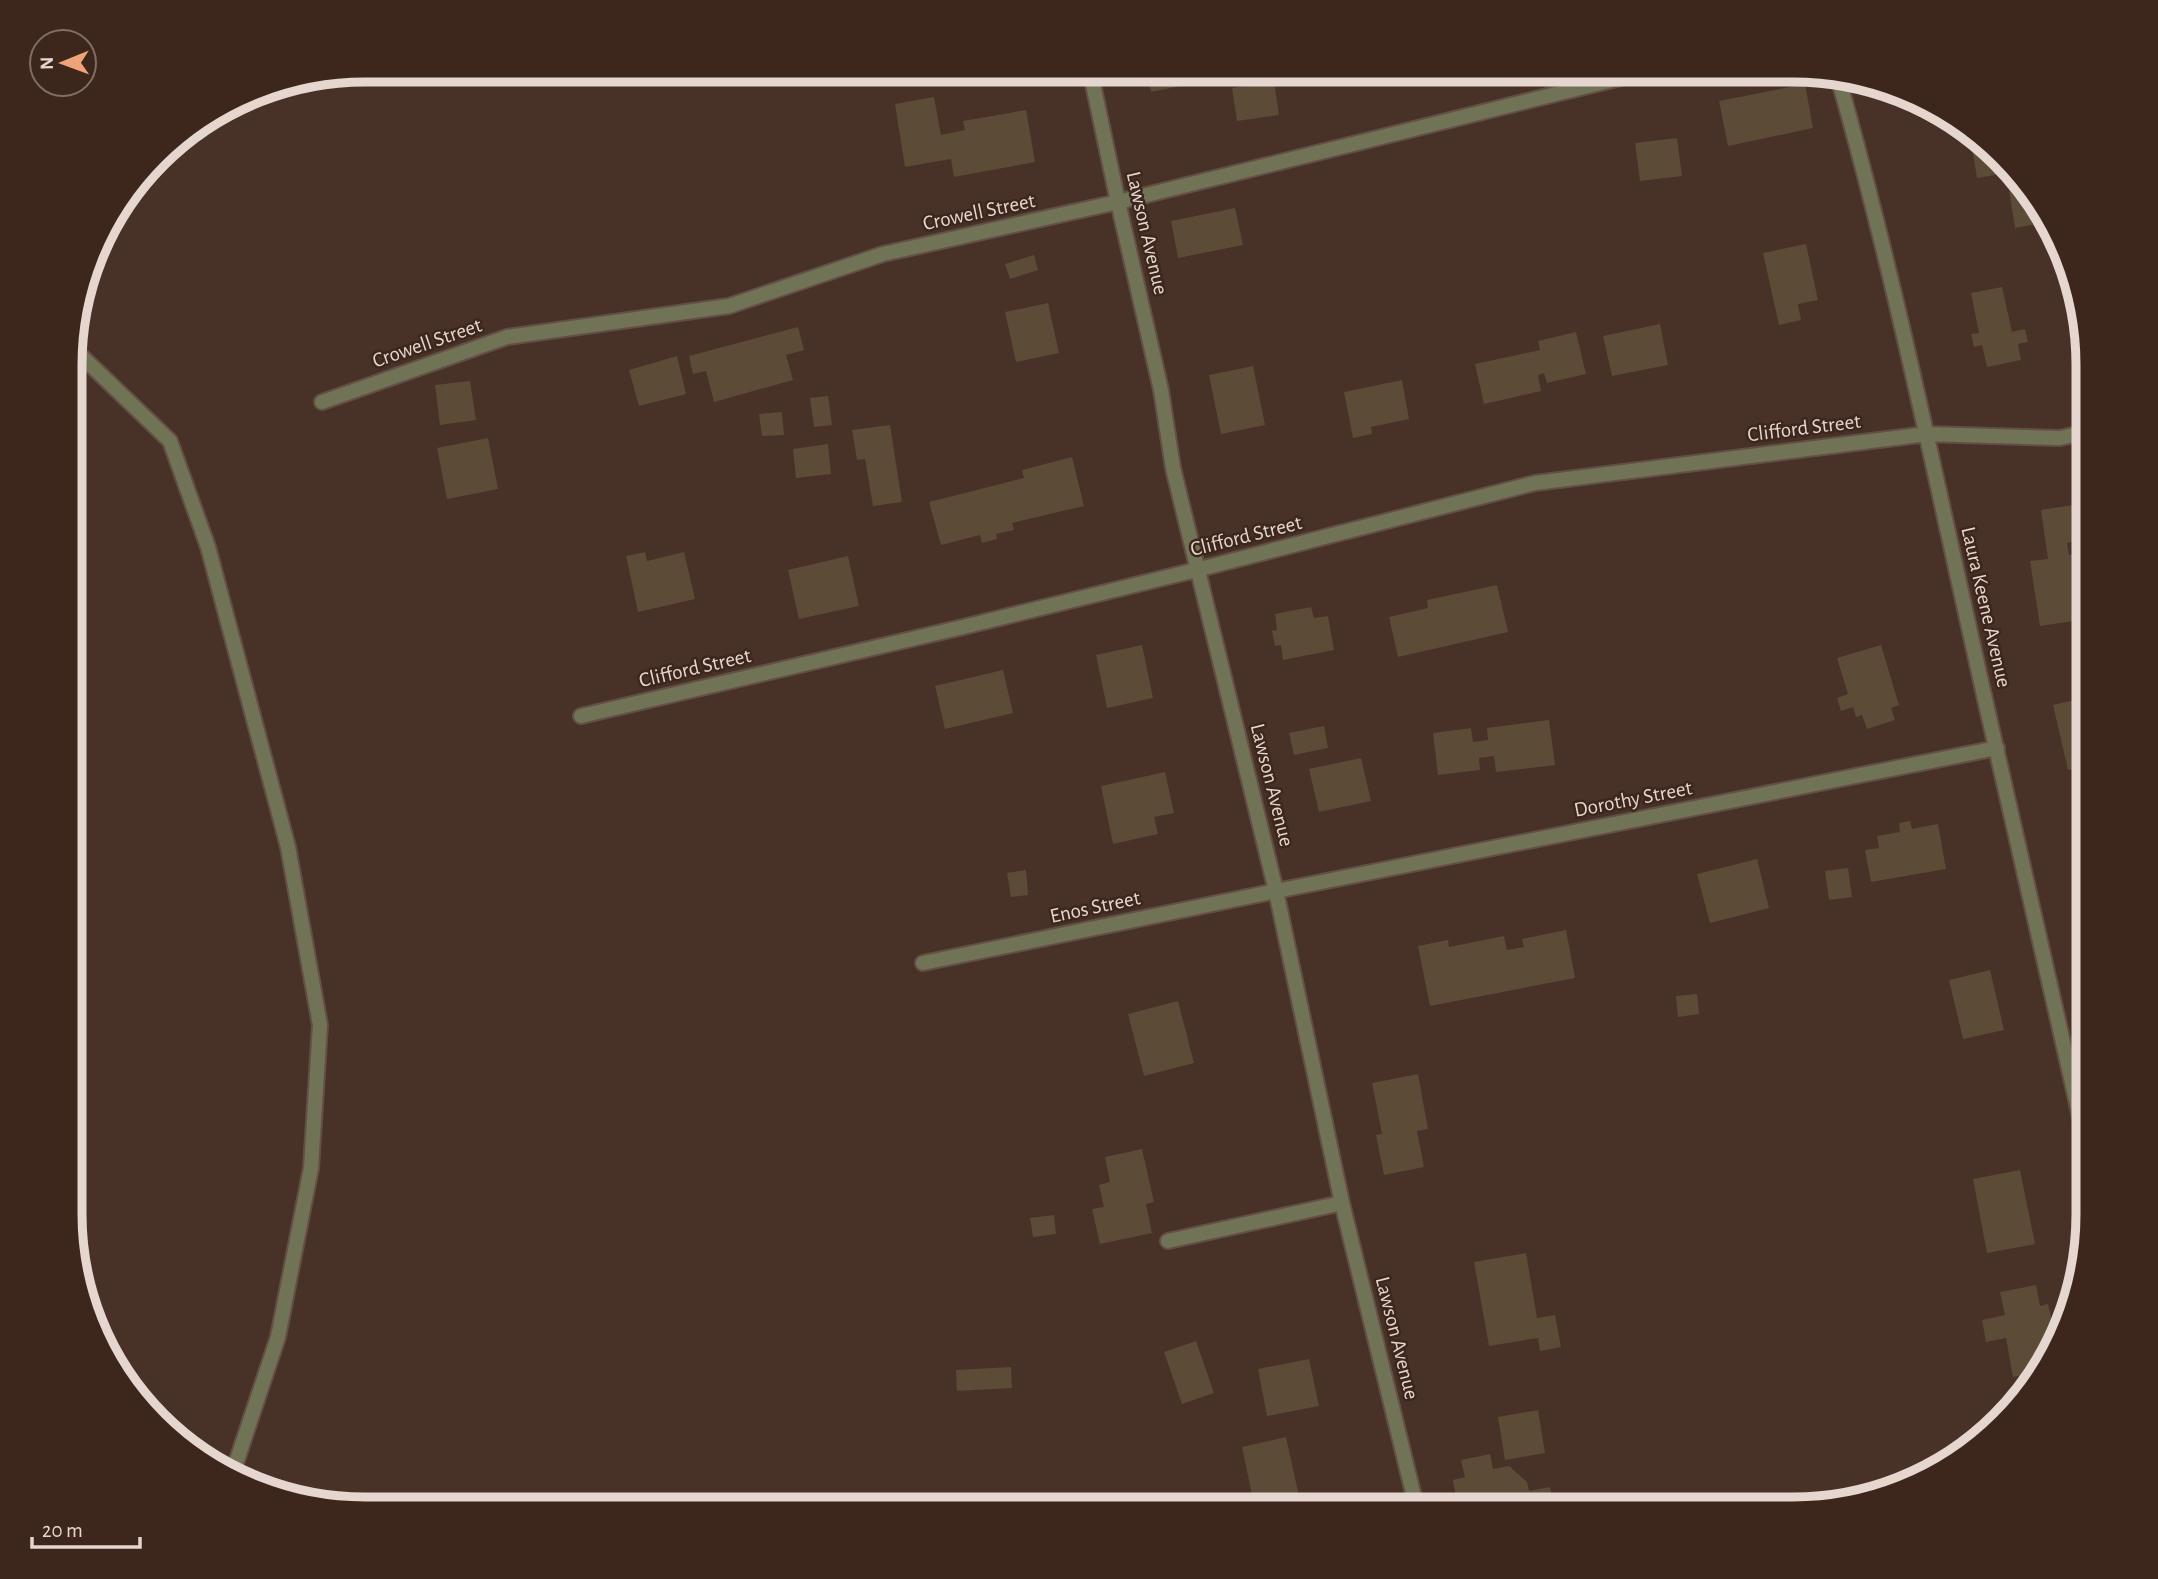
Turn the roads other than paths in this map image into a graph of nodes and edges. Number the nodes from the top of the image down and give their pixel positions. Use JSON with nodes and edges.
{"nodes":[{"id":1,"x":1093,"y":82,"type":"edge"},
{"id":2,"x":1604,"y":82,"type":"edge"},
{"id":3,"x":1841,"y":87,"type":"edge"},
{"id":4,"x":1118,"y":202,"type":"junction"},
{"id":5,"x":82,"y":356,"type":"edge"},
{"id":6,"x":322,"y":402,"type":"dead end"},
{"id":7,"x":1927,"y":434,"type":"junction"},
{"id":8,"x":2076,"y":434,"type":"edge"},
{"id":9,"x":1196,"y":570,"type":"junction"},
{"id":10,"x":581,"y":716,"type":"dead end"},
{"id":11,"x":1997,"y":748,"type":"junction"},
{"id":12,"x":1276,"y":891,"type":"junction"},
{"id":13,"x":923,"y":964,"type":"dead end"},
{"id":14,"x":2076,"y":1098,"type":"edge"},
{"id":15,"x":1342,"y":1203,"type":"junction"},
{"id":16,"x":1168,"y":1241,"type":"dead end"},
{"id":17,"x":235,"y":1465,"type":"edge"},
{"id":18,"x":1414,"y":1497,"type":"edge"}],
"edges":[{"from":1,"to":4,"type":"street","name":"Lawson Avenue"},
{"from":2,"to":4,"type":"street","name":"Crowell Street"},
{"from":3,"to":7,"type":"street","name":"Laura Keene Avenue"},
{"from":4,"to":6,"type":"street","name":"Crowell Street"},
{"from":4,"to":9,"type":"street","name":"Lawson Avenue"},
{"from":5,"to":17,"type":"street"},
{"from":7,"to":8,"type":"street","name":"Clifford Street"},
{"from":7,"to":9,"type":"street","name":"Clifford Street"},
{"from":7,"to":11,"type":"street","name":"Laura Keene Avenue"},
{"from":9,"to":10,"type":"street","name":"Clifford Street"},
{"from":9,"to":12,"type":"street","name":"Lawson Avenue"},
{"from":11,"to":12,"type":"street","name":"Dorothy Street"},
{"from":11,"to":14,"type":"street","name":"Laura Keene Avenue"},
{"from":12,"to":13,"type":"street","name":"Enos Street"},
{"from":12,"to":15,"type":"street","name":"Lawson Avenue"},
{"from":15,"to":16,"type":"street"},
{"from":15,"to":18,"type":"street","name":"Lawson Avenue"}]}
